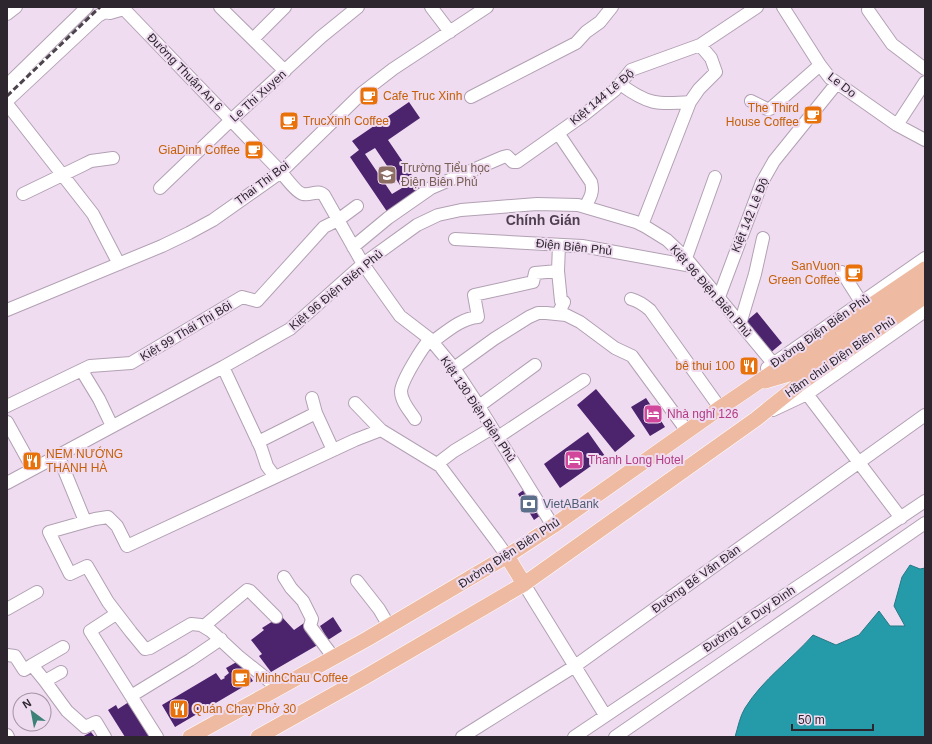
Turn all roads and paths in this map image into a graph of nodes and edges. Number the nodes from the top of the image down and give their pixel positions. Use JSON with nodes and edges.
{"nodes":[{"id":1,"x":16,"y":7,"type":"edge"},
{"id":2,"x":87,"y":7,"type":"edge"},
{"id":3,"x":220,"y":7,"type":"edge"},
{"id":4,"x":285,"y":7,"type":"edge"},
{"id":5,"x":358,"y":7,"type":"edge"},
{"id":6,"x":431,"y":7,"type":"edge"},
{"id":7,"x":487,"y":7,"type":"edge"},
{"id":8,"x":612,"y":7,"type":"edge"},
{"id":9,"x":758,"y":7,"type":"edge"},
{"id":10,"x":782,"y":7,"type":"edge"},
{"id":11,"x":123,"y":8,"type":"edge"},
{"id":12,"x":868,"y":10,"type":"dead end"},
{"id":13,"x":7,"y":14,"type":"edge"},
{"id":14,"x":450,"y":32,"type":"junction"},
{"id":15,"x":253,"y":39,"type":"junction"},
{"id":16,"x":700,"y":46,"type":"junction"},
{"id":17,"x":820,"y":65,"type":"junction"},
{"id":18,"x":925,"y":69,"type":"edge"},
{"id":19,"x":285,"y":71,"type":"junction"},
{"id":20,"x":925,"y":82,"type":"edge"},
{"id":21,"x":837,"y":83,"type":"junction"},
{"id":22,"x":620,"y":84,"type":"junction"},
{"id":23,"x":7,"y":85,"type":"edge"},
{"id":24,"x":471,"y":97,"type":"dead end"},
{"id":25,"x":751,"y":100,"type":"dead end"},
{"id":26,"x":7,"y":101,"type":"edge"},
{"id":27,"x":690,"y":102,"type":"junction"},
{"id":28,"x":7,"y":104,"type":"edge"},
{"id":29,"x":231,"y":120,"type":"junction"},
{"id":30,"x":897,"y":125,"type":"junction"},
{"id":31,"x":558,"y":133,"type":"junction"},
{"id":32,"x":925,"y":140,"type":"edge"},
{"id":33,"x":113,"y":158,"type":"dead end"},
{"id":34,"x":280,"y":172,"type":"junction"},
{"id":35,"x":61,"y":174,"type":"junction"},
{"id":36,"x":715,"y":177,"type":"dead end"},
{"id":37,"x":160,"y":188,"type":"dead end"},
{"id":38,"x":23,"y":194,"type":"dead end"},
{"id":39,"x":357,"y":206,"type":"dead end"},
{"id":40,"x":585,"y":207,"type":"junction"},
{"id":41,"x":338,"y":220,"type":"junction"},
{"id":42,"x":642,"y":225,"type":"junction"},
{"id":43,"x":763,"y":238,"type":"dead end"},
{"id":44,"x":455,"y":239,"type":"dead end"},
{"id":45,"x":559,"y":244,"type":"junction"},
{"id":46,"x":353,"y":247,"type":"junction"},
{"id":47,"x":925,"y":258,"type":"edge"},
{"id":48,"x":689,"y":262,"type":"junction"},
{"id":49,"x":119,"y":264,"type":"junction"},
{"id":50,"x":363,"y":264,"type":"junction"},
{"id":51,"x":925,"y":269,"type":"edge"},
{"id":52,"x":558,"y":271,"type":"junction"},
{"id":53,"x":839,"y":274,"type":"dead end"},
{"id":54,"x":925,"y":282,"type":"edge"},
{"id":55,"x":925,"y":296,"type":"edge"},
{"id":56,"x":719,"y":297,"type":"junction"},
{"id":57,"x":631,"y":299,"type":"dead end"},
{"id":58,"x":858,"y":304,"type":"junction"},
{"id":59,"x":7,"y":310,"type":"edge"},
{"id":60,"x":925,"y":311,"type":"edge"},
{"id":61,"x":558,"y":314,"type":"junction"},
{"id":62,"x":740,"y":324,"type":"junction"},
{"id":63,"x":431,"y":341,"type":"junction"},
{"id":64,"x":772,"y":362,"type":"junction"},
{"id":65,"x":535,"y":365,"type":"dead end"},
{"id":66,"x":223,"y":367,"type":"junction"},
{"id":67,"x":454,"y":368,"type":"junction"},
{"id":68,"x":82,"y":371,"type":"junction"},
{"id":69,"x":584,"y":380,"type":"dead end"},
{"id":70,"x":756,"y":384,"type":"junction"},
{"id":71,"x":807,"y":394,"type":"junction"},
{"id":72,"x":312,"y":398,"type":"dead end"},
{"id":73,"x":355,"y":403,"type":"dead end"},
{"id":74,"x":7,"y":406,"type":"edge"},
{"id":75,"x":479,"y":406,"type":"junction"},
{"id":76,"x":720,"y":408,"type":"junction"},
{"id":77,"x":316,"y":413,"type":"junction"},
{"id":78,"x":925,"y":415,"type":"edge"},
{"id":79,"x":415,"y":419,"type":"dead end"},
{"id":80,"x":756,"y":419,"type":"junction"},
{"id":81,"x":7,"y":422,"type":"edge"},
{"id":82,"x":112,"y":426,"type":"junction"},
{"id":83,"x":381,"y":430,"type":"junction"},
{"id":84,"x":687,"y":431,"type":"junction"},
{"id":85,"x":495,"y":433,"type":"junction"},
{"id":86,"x":258,"y":442,"type":"junction"},
{"id":87,"x":333,"y":450,"type":"junction"},
{"id":88,"x":58,"y":455,"type":"junction"},
{"id":89,"x":860,"y":462,"type":"junction"},
{"id":90,"x":437,"y":464,"type":"junction"},
{"id":91,"x":34,"y":469,"type":"junction"},
{"id":92,"x":276,"y":477,"type":"junction"},
{"id":93,"x":7,"y":483,"type":"edge"},
{"id":94,"x":925,"y":501,"type":"edge"},
{"id":95,"x":901,"y":518,"type":"junction"},
{"id":96,"x":85,"y":521,"type":"junction"},
{"id":97,"x":925,"y":522,"type":"edge"},
{"id":98,"x":553,"y":526,"type":"junction"},
{"id":99,"x":507,"y":556,"type":"junction"},
{"id":100,"x":284,"y":577,"type":"dead end"},
{"id":101,"x":357,"y":581,"type":"dead end"},
{"id":102,"x":524,"y":584,"type":"junction"},
{"id":103,"x":37,"y":592,"type":"dead end"},
{"id":104,"x":7,"y":610,"type":"edge"},
{"id":105,"x":116,"y":614,"type":"junction"},
{"id":106,"x":276,"y":617,"type":"dead end"},
{"id":107,"x":204,"y":626,"type":"junction"},
{"id":108,"x":389,"y":626,"type":"junction"},
{"id":109,"x":221,"y":639,"type":"junction"},
{"id":110,"x":63,"y":647,"type":"dead end"},
{"id":111,"x":7,"y":655,"type":"edge"},
{"id":112,"x":334,"y":658,"type":"junction"},
{"id":113,"x":32,"y":665,"type":"junction"},
{"id":114,"x":575,"y":666,"type":"junction"},
{"id":115,"x":61,"y":672,"type":"dead end"},
{"id":116,"x":45,"y":681,"type":"junction"},
{"id":117,"x":278,"y":688,"type":"junction"},
{"id":118,"x":131,"y":696,"type":"junction"},
{"id":119,"x":605,"y":715,"type":"junction"},
{"id":120,"x":105,"y":737,"type":"edge"},
{"id":121,"x":156,"y":737,"type":"edge"},
{"id":122,"x":190,"y":737,"type":"edge"},
{"id":123,"x":258,"y":737,"type":"edge"},
{"id":124,"x":462,"y":737,"type":"edge"},
{"id":125,"x":574,"y":737,"type":"edge"},
{"id":126,"x":615,"y":737,"type":"edge"}],
"edges":[{"from":1,"to":13,"type":"street"},
{"from":2,"to":23,"type":"street"},
{"from":3,"to":15,"type":"street"},
{"from":4,"to":15,"type":"street"},
{"from":5,"to":19,"type":"street","name":"Le Thi Xuyen"},
{"from":6,"to":14,"type":"street"},
{"from":7,"to":14,"type":"street","name":"Thai Thi Boi"},
{"from":8,"to":24,"type":"street"},
{"from":9,"to":16,"type":"street","name":"Kiệt 144 Lê Độ"},
{"from":10,"to":17,"type":"street","name":"Le Do"},
{"from":11,"to":26,"type":"street"},
{"from":11,"to":29,"type":"street","name":"Đường Thuận An 6"},
{"from":12,"to":18,"type":"street"},
{"from":14,"to":34,"type":"street","name":"Thai Thi Boi"},
{"from":15,"to":19,"type":"street"},
{"from":16,"to":22,"type":"street","name":"Kiệt 144 Lê Độ"},
{"from":16,"to":27,"type":"street"},
{"from":17,"to":21,"type":"street","name":"Le Do"},
{"from":17,"to":25,"type":"street"},
{"from":19,"to":29,"type":"street","name":"Le Thi Xuyen"},
{"from":20,"to":30,"type":"street"},
{"from":21,"to":30,"type":"street","name":"Le Do"},
{"from":21,"to":56,"type":"street","name":"Kiệt 142 Lê Độ"},
{"from":22,"to":27,"type":"street"},
{"from":22,"to":31,"type":"street","name":"Kiệt 144 Lê Độ"},
{"from":27,"to":42,"type":"street"},
{"from":28,"to":35,"type":"street"},
{"from":29,"to":34,"type":"street","name":"Đường Thuận An 6"},
{"from":29,"to":37,"type":"street","name":"Le Thi Xuyen"},
{"from":30,"to":32,"type":"street","name":"Le Do"},
{"from":31,"to":40,"type":"street"},
{"from":31,"to":46,"type":"street","name":"Kiệt 144 Lê Độ"},
{"from":33,"to":35,"type":"street"},
{"from":34,"to":41,"type":"street"},
{"from":34,"to":49,"type":"street","name":"Thai Thi Boi"},
{"from":35,"to":38,"type":"street"},
{"from":35,"to":49,"type":"street"},
{"from":36,"to":48,"type":"street"},
{"from":39,"to":41,"type":"street","name":"Kiệt 99 Thái Thị Bôi"},
{"from":40,"to":42,"type":"street","name":"Kiệt 96 Điện Biên Phủ"},
{"from":40,"to":50,"type":"street","name":"Kiệt 96 Điện Biên Phủ"},
{"from":41,"to":46,"type":"street"},
{"from":41,"to":68,"type":"street","name":"Kiệt 99 Thái Thị Bôi"},
{"from":42,"to":48,"type":"street","name":"Kiệt 96 Điện Biên Phủ"},
{"from":43,"to":62,"type":"street"},
{"from":44,"to":45,"type":"street","name":"Điện Biên Phủ"},
{"from":45,"to":48,"type":"street","name":"Điện Biên Phủ"},
{"from":45,"to":52,"type":"street"},
{"from":46,"to":50,"type":"street"},
{"from":47,"to":58,"type":"street","name":"Đường Điện Biên Phủ"},
{"from":48,"to":56,"type":"street","name":"Kiệt 96 Điện Biên Phủ"},
{"from":49,"to":59,"type":"street","name":"Thai Thi Boi"},
{"from":50,"to":63,"type":"street","name":"Kiệt 130 Điện Biên Phủ"},
{"from":50,"to":66,"type":"street","name":"Kiệt 96 Điện Biên Phủ"},
{"from":51,"to":70,"type":"main road","name":"Hầm chui Điện Biên Phủ"},
{"from":52,"to":61,"type":"street"},
{"from":52,"to":63,"type":"street"},
{"from":53,"to":58,"type":"street"},
{"from":54,"to":70,"type":"main road"},
{"from":55,"to":80,"type":"main road","name":"Hầm chui Điện Biên Phủ"},
{"from":56,"to":62,"type":"street","name":"Kiệt 96 Điện Biên Phủ"},
{"from":57,"to":76,"type":"street"},
{"from":58,"to":64,"type":"street","name":"Đường Điện Biên Phủ"},
{"from":60,"to":71,"type":"street"},
{"from":61,"to":67,"type":"street"},
{"from":61,"to":84,"type":"street"},
{"from":62,"to":64,"type":"street","name":"Kiệt 96 Điện Biên Phủ"},
{"from":63,"to":67,"type":"street","name":"Kiệt 130 Điện Biên Phủ"},
{"from":63,"to":79,"type":"street"},
{"from":64,"to":70,"type":"street","name":"Đường Điện Biên Phủ"},
{"from":65,"to":75,"type":"street"},
{"from":66,"to":82,"type":"street","name":"Kiệt 96 Điện Biên Phủ"},
{"from":66,"to":86,"type":"street"},
{"from":67,"to":75,"type":"street","name":"Kiệt 130 Điện Biên Phủ"},
{"from":68,"to":74,"type":"street","name":"Kiệt 99 Thái Thị Bôi"},
{"from":68,"to":82,"type":"street"},
{"from":69,"to":85,"type":"street"},
{"from":70,"to":76,"type":"main road","name":"Đường Điện Biên Phủ"},
{"from":71,"to":80,"type":"street"},
{"from":71,"to":89,"type":"street"},
{"from":72,"to":77,"type":"street"},
{"from":73,"to":83,"type":"street"},
{"from":75,"to":85,"type":"street","name":"Kiệt 130 Điện Biên Phủ"},
{"from":76,"to":84,"type":"main road","name":"Đường Điện Biên Phủ"},
{"from":77,"to":86,"type":"street"},
{"from":77,"to":87,"type":"street"},
{"from":78,"to":89,"type":"street","name":"Đường Bế Văn Đàn"},
{"from":80,"to":102,"type":"main road"},
{"from":81,"to":91,"type":"street"},
{"from":82,"to":88,"type":"street","name":"Kiệt 96 Điện Biên Phủ"},
{"from":83,"to":87,"type":"street"},
{"from":83,"to":90,"type":"street"},
{"from":84,"to":98,"type":"main road","name":"Đường Điện Biên Phủ"},
{"from":85,"to":90,"type":"street"},
{"from":85,"to":98,"type":"street","name":"Kiệt 130 Điện Biên Phủ"},
{"from":86,"to":92,"type":"street"},
{"from":87,"to":92,"type":"street"},
{"from":88,"to":91,"type":"street","name":"Kiệt 96 Điện Biên Phủ"},
{"from":88,"to":96,"type":"street"},
{"from":89,"to":95,"type":"street"},
{"from":89,"to":114,"type":"street","name":"Đường Bế Văn Đàn"},
{"from":90,"to":99,"type":"street"},
{"from":91,"to":93,"type":"street","name":"Kiệt 96 Điện Biên Phủ"},
{"from":92,"to":96,"type":"street"},
{"from":94,"to":95,"type":"street","name":"Đường Lê Duy Đình"},
{"from":95,"to":119,"type":"street","name":"Đường Lê Duy Đình"},
{"from":96,"to":105,"type":"street"},
{"from":97,"to":126,"type":"street"},
{"from":98,"to":99,"type":"main road","name":"Đường Điện Biên Phủ"},
{"from":99,"to":102,"type":"main road"},
{"from":99,"to":108,"type":"main road","name":"Đường Điện Biên Phủ"},
{"from":100,"to":112,"type":"street"},
{"from":101,"to":108,"type":"street"},
{"from":102,"to":114,"type":"street"},
{"from":102,"to":123,"type":"main road"},
{"from":103,"to":104,"type":"street"},
{"from":105,"to":107,"type":"street"},
{"from":105,"to":118,"type":"street"},
{"from":106,"to":107,"type":"street"},
{"from":107,"to":109,"type":"street"},
{"from":108,"to":112,"type":"main road","name":"Đường Điện Biên Phủ"},
{"from":109,"to":117,"type":"street"},
{"from":109,"to":118,"type":"street"},
{"from":110,"to":113,"type":"street"},
{"from":111,"to":113,"type":"street"},
{"from":112,"to":117,"type":"main road","name":"Đường Điện Biên Phủ"},
{"from":113,"to":116,"type":"street"},
{"from":114,"to":119,"type":"street"},
{"from":114,"to":124,"type":"street","name":"Đường Bế Văn Đàn"},
{"from":115,"to":116,"type":"street"},
{"from":116,"to":120,"type":"street"},
{"from":117,"to":122,"type":"main road","name":"Đường Điện Biên Phủ"},
{"from":118,"to":121,"type":"street"},
{"from":119,"to":125,"type":"street","name":"Đường Lê Duy Đình"}]}
